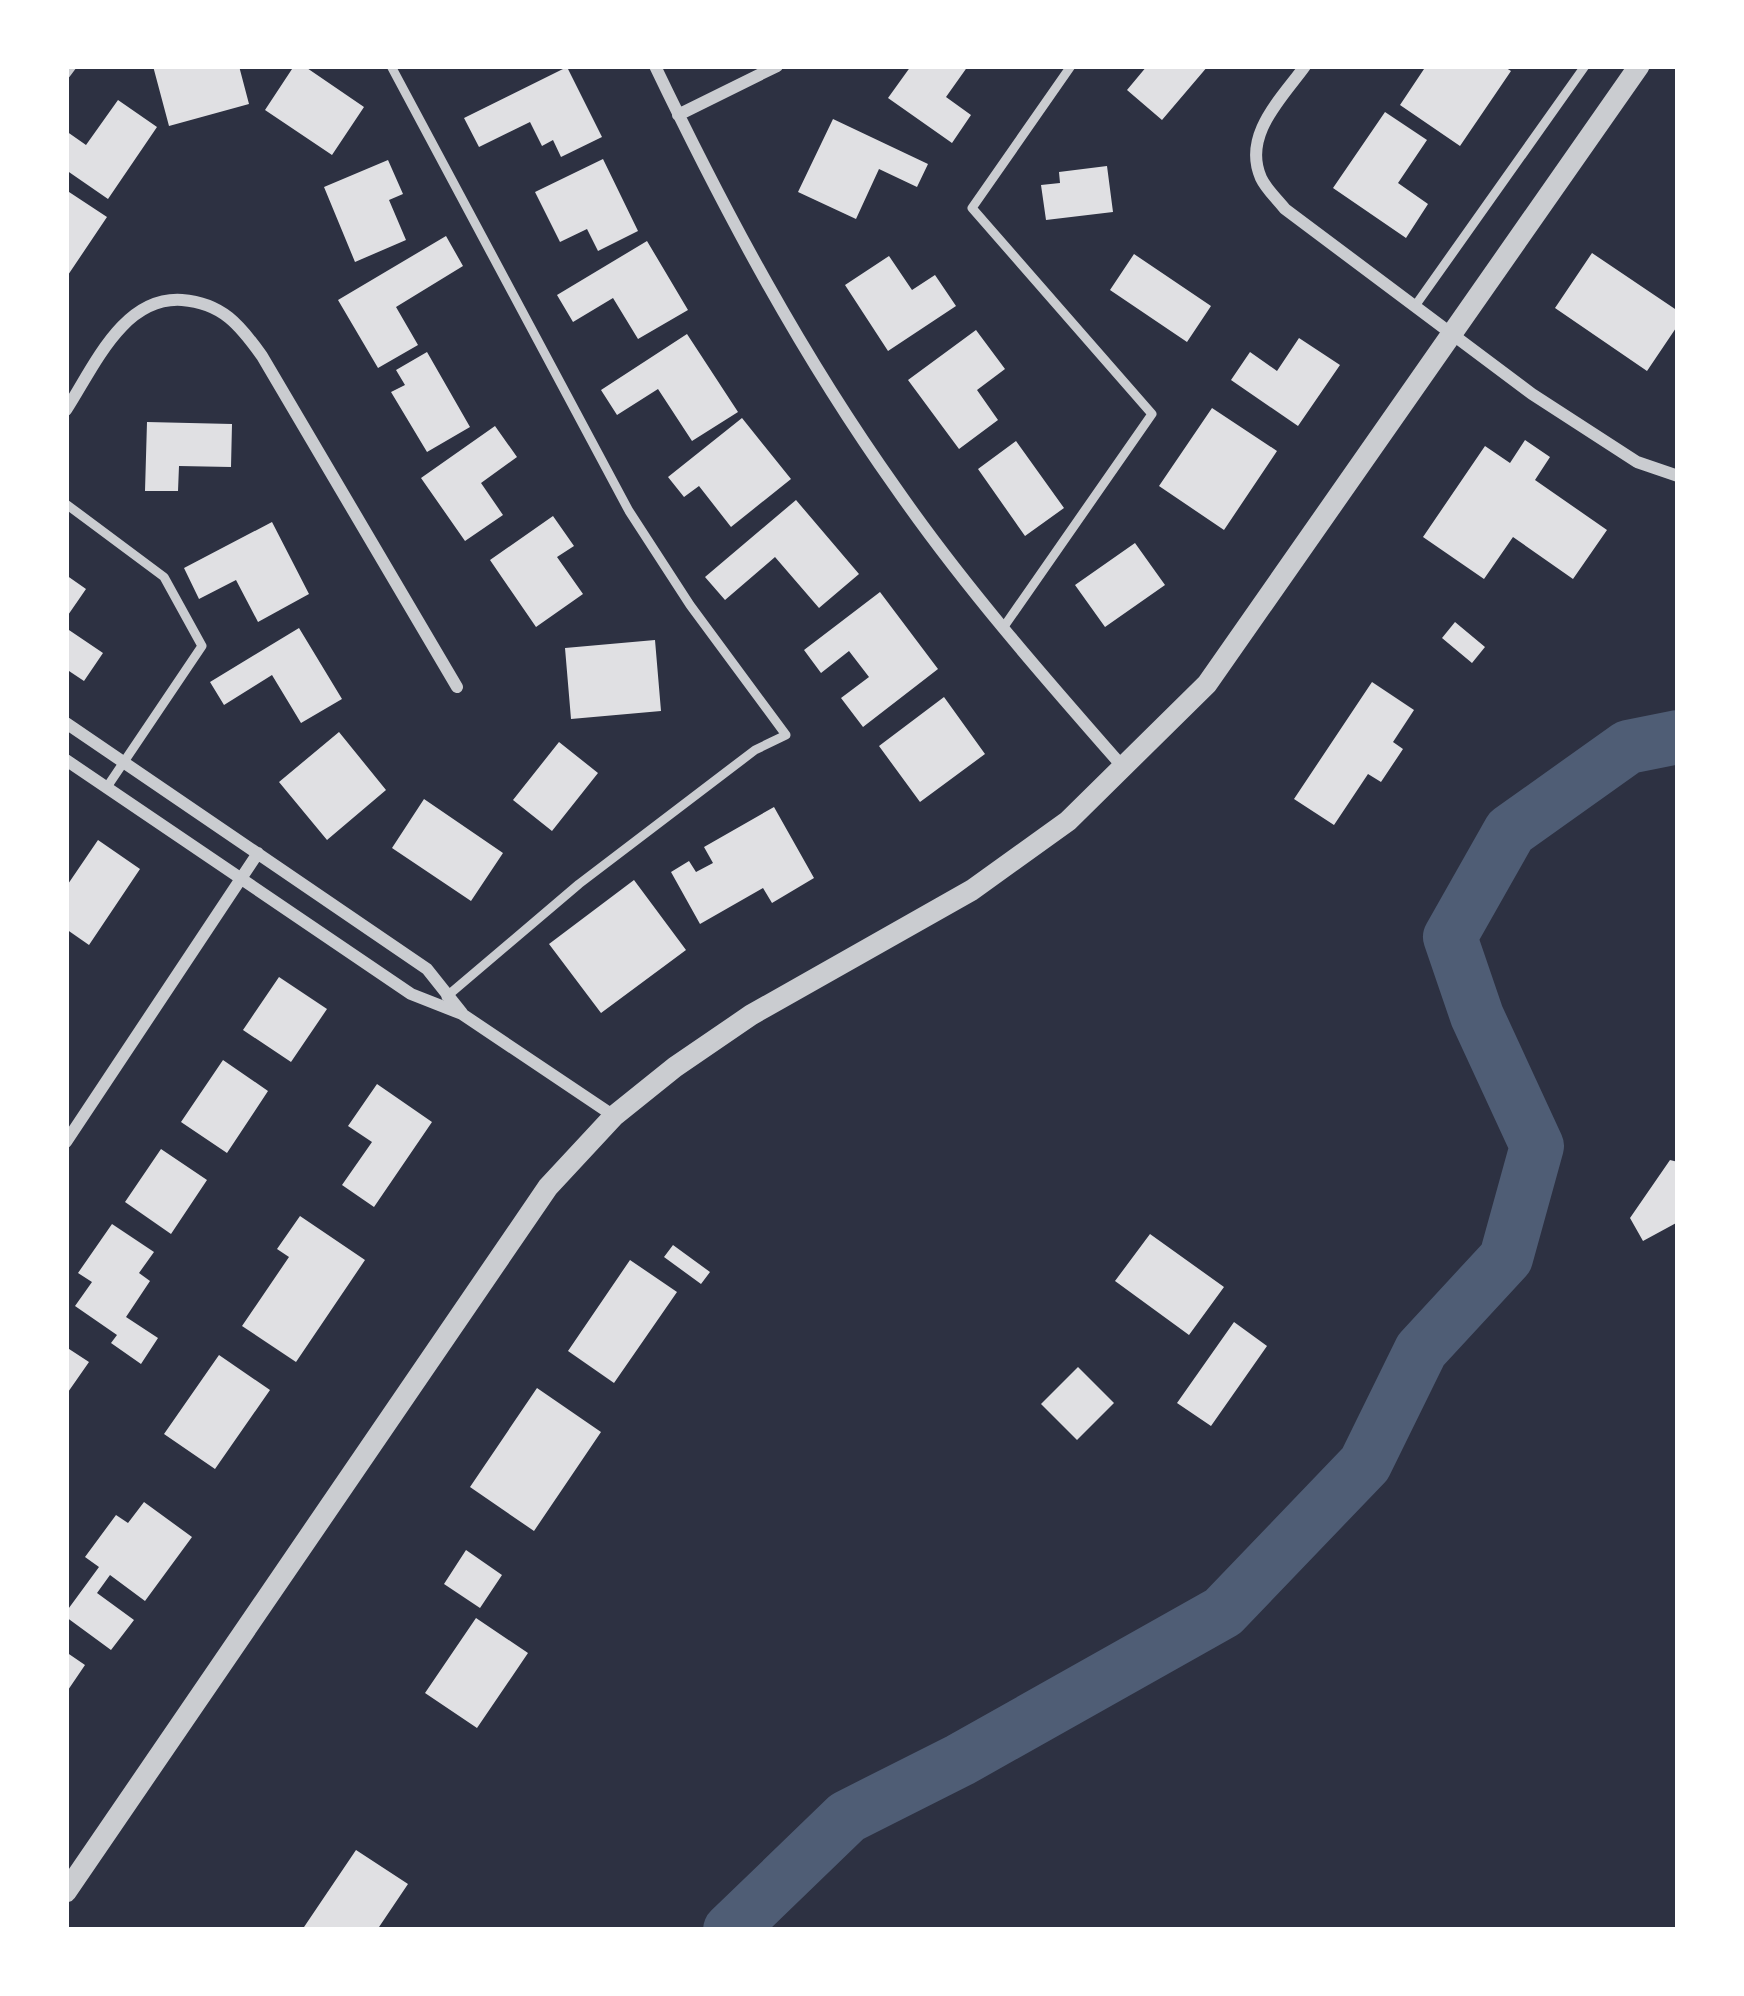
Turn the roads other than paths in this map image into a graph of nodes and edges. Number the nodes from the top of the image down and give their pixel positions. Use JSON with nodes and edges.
{"nodes":[{"id":1,"x":72,"y":66,"type":"edge"},
{"id":2,"x":391,"y":66,"type":"edge"},
{"id":3,"x":655,"y":66,"type":"edge"},
{"id":4,"x":777,"y":66,"type":"edge"},
{"id":5,"x":1070,"y":66,"type":"edge"},
{"id":6,"x":1305,"y":66,"type":"edge"},
{"id":7,"x":1585,"y":66,"type":"edge"},
{"id":8,"x":1639,"y":66,"type":"edge"},
{"id":9,"x":66,"y":74,"type":"edge"},
{"id":10,"x":678,"y":115,"type":"junction"},
{"id":11,"x":1415,"y":306,"type":"junction"},
{"id":12,"x":1453,"y":334,"type":"junction"},
{"id":13,"x":66,"y":410,"type":"edge"},
{"id":14,"x":1678,"y":476,"type":"edge"},
{"id":15,"x":66,"y":504,"type":"edge"},
{"id":16,"x":1003,"y":628,"type":"junction"},
{"id":17,"x":457,"y":687,"type":"dead end"},
{"id":18,"x":66,"y":723,"type":"edge"},
{"id":19,"x":66,"y":760,"type":"edge"},
{"id":20,"x":124,"y":762,"type":"junction"},
{"id":21,"x":1122,"y":766,"type":"junction"},
{"id":22,"x":106,"y":787,"type":"junction"},
{"id":23,"x":258,"y":854,"type":"junction"},
{"id":24,"x":241,"y":879,"type":"junction"},
{"id":25,"x":443,"y":1000,"type":"junction"},
{"id":26,"x":614,"y":1116,"type":"junction"},
{"id":27,"x":66,"y":1142,"type":"edge"},
{"id":28,"x":66,"y":1892,"type":"edge"}],
"edges":[{"from":1,"to":9,"type":"lane"},
{"from":2,"to":25,"type":"lane"},
{"from":3,"to":10,"type":"street"},
{"from":4,"to":10,"type":"street"},
{"from":5,"to":16,"type":"lane"},
{"from":6,"to":11,"type":"street"},
{"from":7,"to":11,"type":"lane"},
{"from":8,"to":12,"type":"street"},
{"from":10,"to":16,"type":"street"},
{"from":11,"to":12,"type":"street"},
{"from":12,"to":14,"type":"street"},
{"from":12,"to":21,"type":"street"},
{"from":13,"to":17,"type":"street"},
{"from":15,"to":20,"type":"lane"},
{"from":16,"to":21,"type":"street"},
{"from":18,"to":20,"type":"street"},
{"from":19,"to":22,"type":"street"},
{"from":20,"to":22,"type":"lane"},
{"from":20,"to":23,"type":"street"},
{"from":21,"to":26,"type":"street"},
{"from":22,"to":24,"type":"street"},
{"from":23,"to":24,"type":"street"},
{"from":23,"to":25,"type":"street"},
{"from":24,"to":25,"type":"street"},
{"from":24,"to":27,"type":"street"},
{"from":25,"to":26,"type":"street"},
{"from":26,"to":28,"type":"street"}]}
